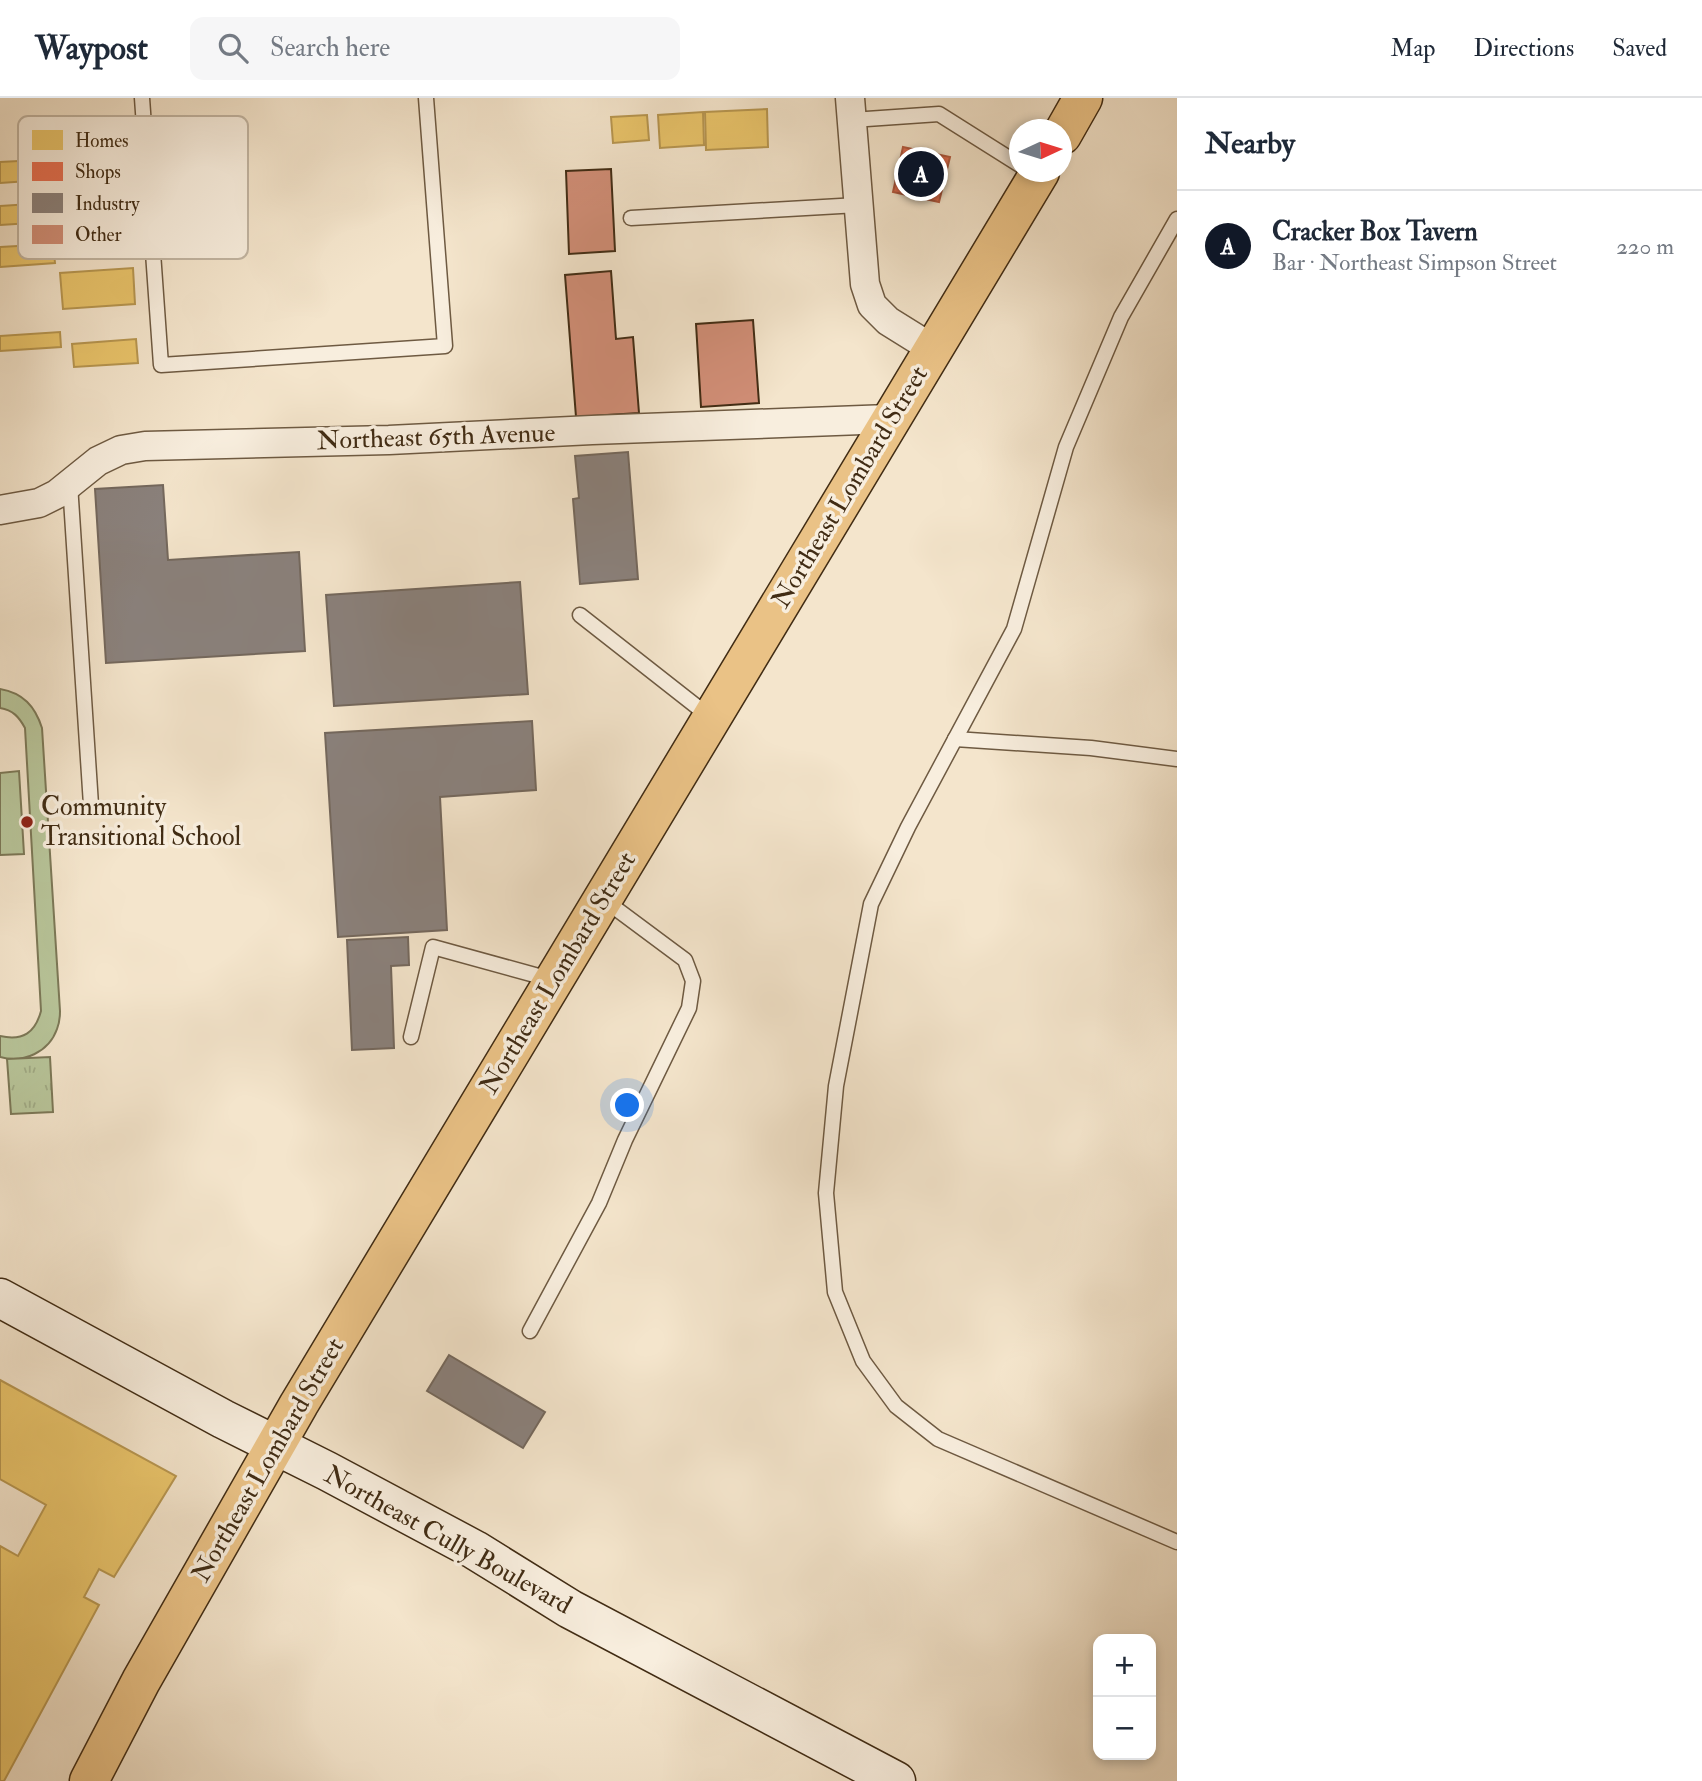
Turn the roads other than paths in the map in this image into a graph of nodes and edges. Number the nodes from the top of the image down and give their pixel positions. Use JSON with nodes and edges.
{"nodes":[{"id":1,"x":142,"y":98,"type":"edge"},
{"id":2,"x":426,"y":98,"type":"edge"},
{"id":3,"x":851,"y":109,"type":"edge"},
{"id":4,"x":143,"y":116,"type":"edge"},
{"id":5,"x":1009,"y":157,"type":"edge"},
{"id":6,"x":1025,"y":182,"type":"edge"},
{"id":7,"x":858,"y":205,"type":"junction"},
{"id":8,"x":631,"y":218,"type":"dead end"},
{"id":9,"x":1177,"y":219,"type":"edge"},
{"id":10,"x":153,"y":259,"type":"edge"},
{"id":11,"x":933,"y":349,"type":"junction"},
{"id":12,"x":890,"y":419,"type":"junction"},
{"id":13,"x":69,"y":483,"type":"junction"},
{"id":14,"x":0,"y":510,"type":"edge"},
{"id":15,"x":580,"y":615,"type":"dead end"},
{"id":16,"x":712,"y":718,"type":"junction"},
{"id":17,"x":955,"y":739,"type":"junction"},
{"id":18,"x":1176,"y":757,"type":"edge"},
{"id":19,"x":91,"y":804,"type":"dead end"},
{"id":20,"x":603,"y":899,"type":"junction"},
{"id":21,"x":554,"y":980,"type":"junction"},
{"id":22,"x":411,"y":1037,"type":"dead end"},
{"id":23,"x":0,"y":1298,"type":"edge"},
{"id":24,"x":530,"y":1331,"type":"dead end"},
{"id":25,"x":275,"y":1445,"type":"junction"},
{"id":26,"x":1177,"y":1542,"type":"edge"},
{"id":27,"x":89,"y":1781,"type":"edge"},
{"id":28,"x":896,"y":1781,"type":"edge"}],
"edges":[{"from":1,"to":4,"type":"lane"},
{"from":2,"to":10,"type":"lane"},
{"from":3,"to":5,"type":"lane"},
{"from":3,"to":7,"type":"street"},
{"from":6,"to":11,"type":"main road","name":"Northeast Lombard Street"},
{"from":7,"to":8,"type":"lane"},
{"from":7,"to":11,"type":"street"},
{"from":9,"to":17,"type":"lane"},
{"from":11,"to":12,"type":"main road","name":"Northeast Lombard Street"},
{"from":12,"to":13,"type":"street","name":"Northeast 65th Avenue"},
{"from":12,"to":16,"type":"main road","name":"Northeast Lombard Street"},
{"from":13,"to":14,"type":"street","name":"Northeast 65th Avenue"},
{"from":13,"to":19,"type":"lane"},
{"from":15,"to":16,"type":"lane"},
{"from":16,"to":20,"type":"main road","name":"Northeast Lombard Street"},
{"from":17,"to":18,"type":"lane"},
{"from":17,"to":26,"type":"lane"},
{"from":20,"to":21,"type":"main road","name":"Northeast Lombard Street"},
{"from":20,"to":24,"type":"lane"},
{"from":21,"to":22,"type":"lane"},
{"from":21,"to":25,"type":"main road","name":"Northeast Lombard Street"},
{"from":23,"to":25,"type":"street","name":"Northeast Cully Boulevard"},
{"from":25,"to":27,"type":"main road","name":"Northeast Lombard Street"},
{"from":25,"to":28,"type":"street","name":"Northeast Cully Boulevard"}]}
